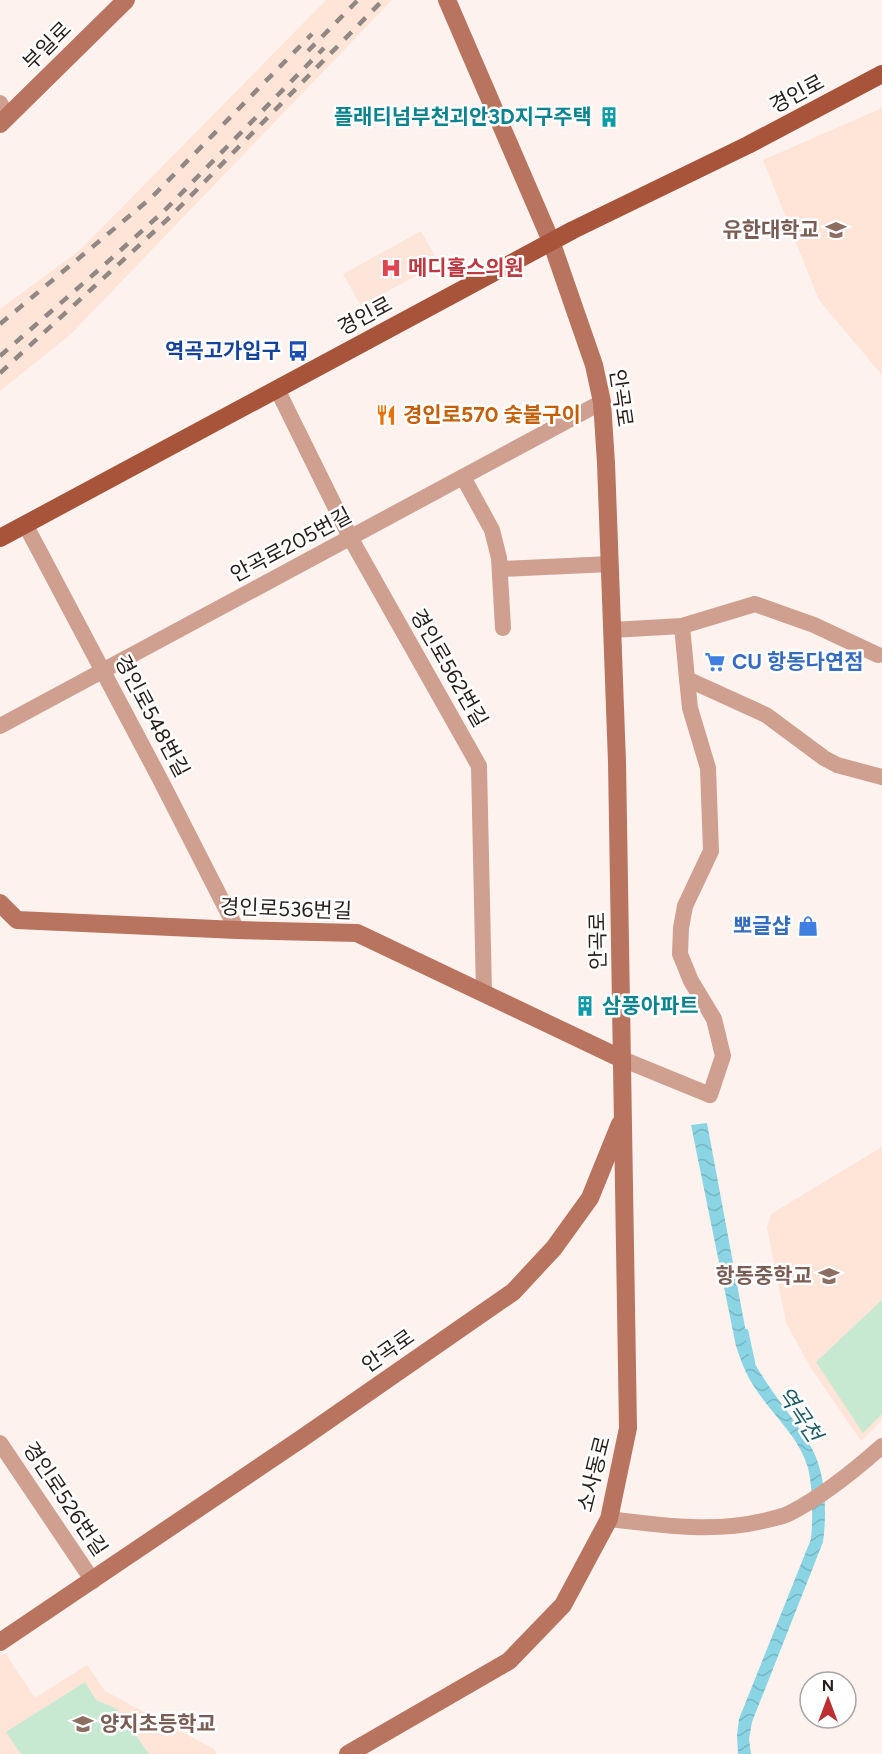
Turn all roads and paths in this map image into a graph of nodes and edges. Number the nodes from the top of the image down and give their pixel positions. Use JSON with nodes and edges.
{"nodes":[{"id":1,"x":126,"y":0,"type":"edge"},
{"id":2,"x":447,"y":0,"type":"edge"},
{"id":3,"x":882,"y":74,"type":"edge"},
{"id":4,"x":2,"y":115,"type":"edge"},
{"id":5,"x":551,"y":241,"type":"junction"},
{"id":6,"x":278,"y":389,"type":"junction"},
{"id":7,"x":602,"y":402,"type":"junction"},
{"id":8,"x":463,"y":477,"type":"junction"},
{"id":9,"x":25,"y":524,"type":"junction"},
{"id":10,"x":0,"y":538,"type":"edge"},
{"id":11,"x":351,"y":538,"type":"junction"},
{"id":12,"x":610,"y":564,"type":"junction"},
{"id":13,"x":500,"y":569,"type":"junction"},
{"id":14,"x":682,"y":626,"type":"junction"},
{"id":15,"x":503,"y":628,"type":"dead end"},
{"id":16,"x":612,"y":630,"type":"junction"},
{"id":17,"x":880,"y":656,"type":"edge"},
{"id":18,"x":104,"y":672,"type":"junction"},
{"id":19,"x":687,"y":679,"type":"junction"},
{"id":20,"x":0,"y":726,"type":"edge"},
{"id":21,"x":882,"y":777,"type":"edge"},
{"id":22,"x":0,"y":903,"type":"edge"},
{"id":23,"x":237,"y":930,"type":"junction"},
{"id":24,"x":484,"y":993,"type":"junction"},
{"id":25,"x":622,"y":1059,"type":"junction"},
{"id":26,"x":623,"y":1115,"type":"junction"},
{"id":27,"x":0,"y":1443,"type":"edge"},
{"id":28,"x":882,"y":1446,"type":"edge"},
{"id":29,"x":609,"y":1519,"type":"junction"},
{"id":30,"x":93,"y":1581,"type":"junction"},
{"id":31,"x":0,"y":1642,"type":"edge"},
{"id":32,"x":348,"y":1754,"type":"edge"}],
"edges":[{"from":1,"to":4,"type":"street","name":"부일로"},
{"from":2,"to":5,"type":"street","name":"안곡로"},
{"from":3,"to":5,"type":"main road","name":"경인로"},
{"from":5,"to":6,"type":"main road","name":"경인로"},
{"from":5,"to":7,"type":"street","name":"안곡로"},
{"from":6,"to":9,"type":"main road","name":"경인로"},
{"from":6,"to":11,"type":"street","name":"경인로562번길"},
{"from":7,"to":8,"type":"street","name":"안곡로205번길"},
{"from":7,"to":12,"type":"street","name":"안곡로"},
{"from":8,"to":11,"type":"street","name":"안곡로205번길"},
{"from":8,"to":13,"type":"street"},
{"from":9,"to":10,"type":"main road","name":"경인로"},
{"from":9,"to":18,"type":"street","name":"경인로548번길"},
{"from":11,"to":18,"type":"street","name":"안곡로205번길"},
{"from":11,"to":24,"type":"street","name":"경인로562번길"},
{"from":12,"to":13,"type":"street"},
{"from":12,"to":16,"type":"street","name":"안곡로"},
{"from":13,"to":15,"type":"street"},
{"from":14,"to":16,"type":"street"},
{"from":14,"to":17,"type":"street"},
{"from":14,"to":19,"type":"street"},
{"from":16,"to":25,"type":"street","name":"안곡로"},
{"from":18,"to":20,"type":"street","name":"안곡로205번길"},
{"from":18,"to":23,"type":"street","name":"경인로548번길"},
{"from":19,"to":21,"type":"street"},
{"from":19,"to":25,"type":"street"},
{"from":22,"to":23,"type":"street","name":"경인로536번길"},
{"from":23,"to":24,"type":"street","name":"경인로536번길"},
{"from":24,"to":25,"type":"street","name":"경인로536번길"},
{"from":25,"to":26,"type":"street","name":"안곡로"},
{"from":26,"to":29,"type":"street","name":"소사동로"},
{"from":26,"to":30,"type":"street","name":"안곡로"},
{"from":27,"to":30,"type":"street","name":"경인로526번길"},
{"from":28,"to":29,"type":"street"},
{"from":29,"to":32,"type":"street","name":"소사동로"},
{"from":30,"to":31,"type":"street","name":"안곡로"}]}
